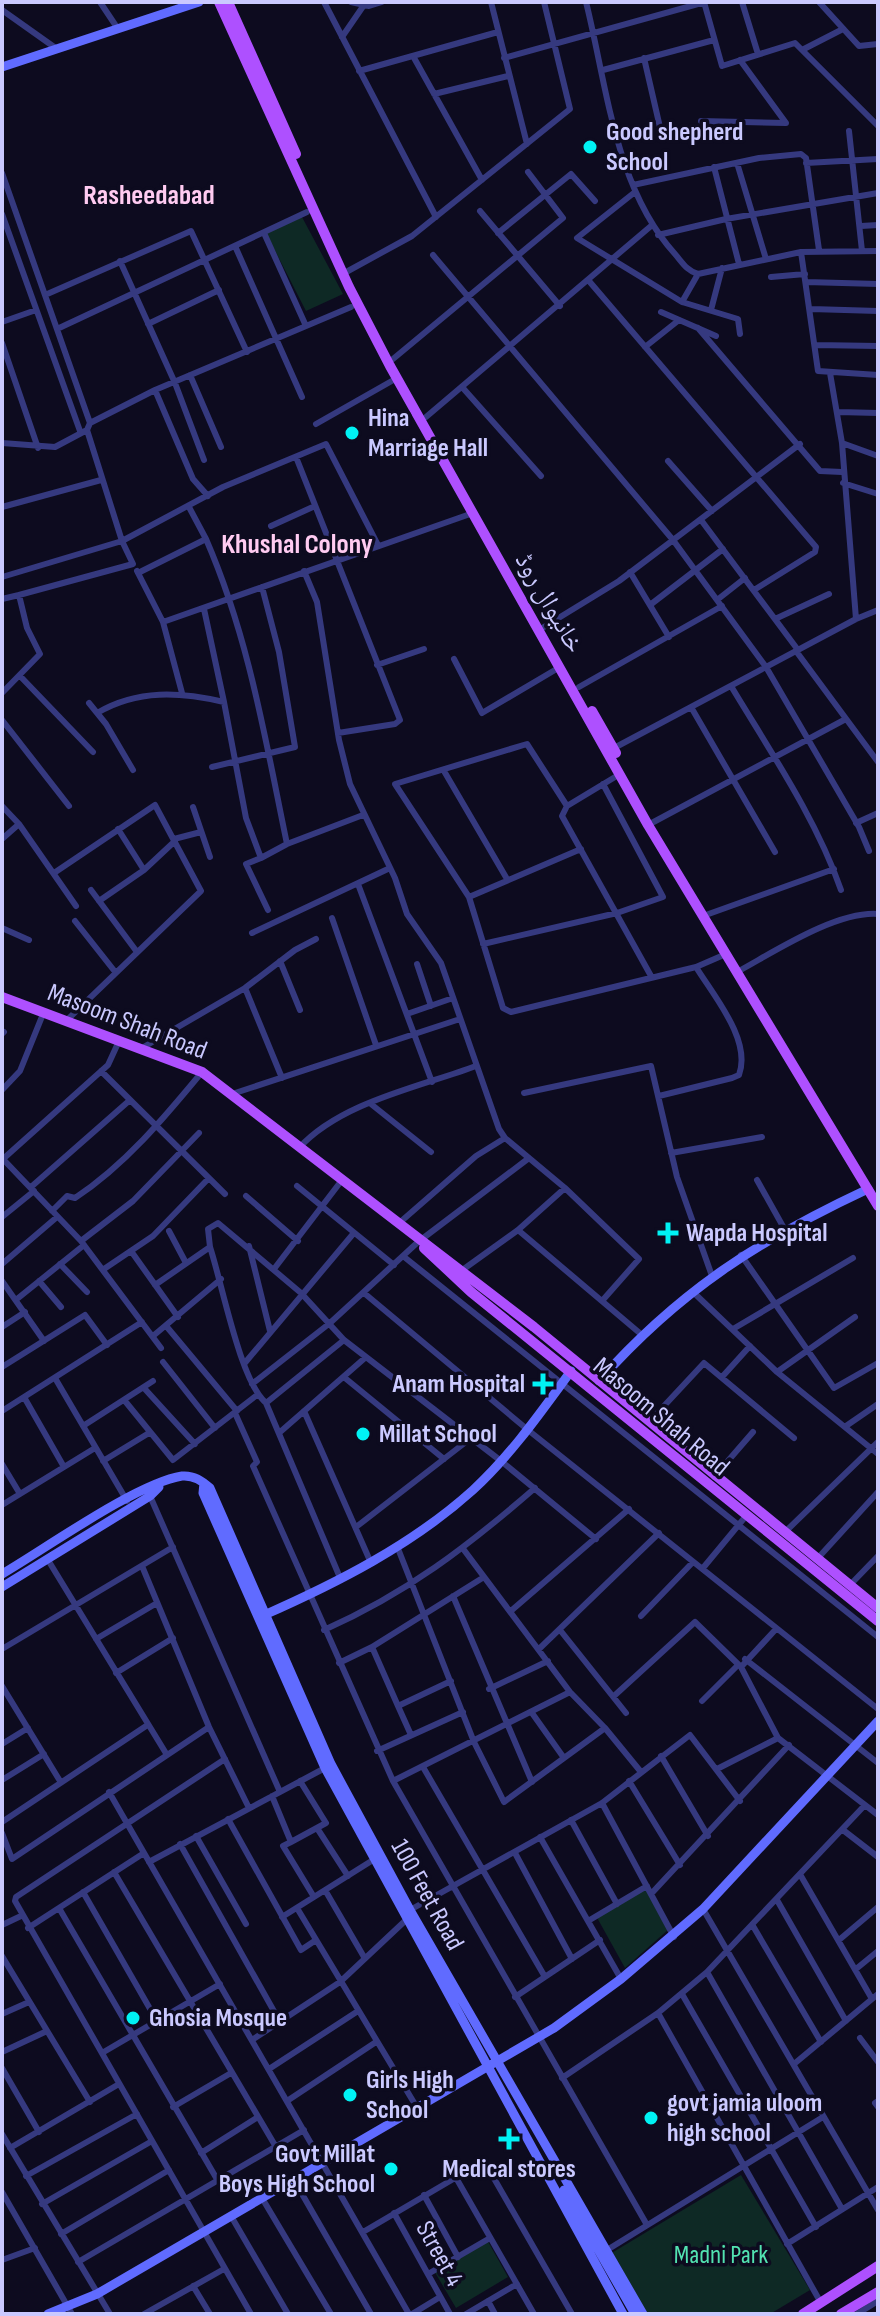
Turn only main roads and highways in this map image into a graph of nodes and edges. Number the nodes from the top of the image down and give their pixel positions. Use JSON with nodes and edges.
{"nodes":[{"id":1,"x":199,"y":2,"type":"edge"},
{"id":2,"x":219,"y":2,"type":"edge"},
{"id":3,"x":228,"y":2,"type":"edge"},
{"id":4,"x":2,"y":67,"type":"edge"},
{"id":5,"x":542,"y":629,"type":"junction"},
{"id":6,"x":610,"y":750,"type":"junction"},
{"id":7,"x":651,"y":824,"type":"junction"},
{"id":8,"x":706,"y":915,"type":"junction"},
{"id":9,"x":739,"y":971,"type":"junction"},
{"id":10,"x":2,"y":997,"type":"edge"},
{"id":11,"x":873,"y":1192,"type":"edge"},
{"id":12,"x":878,"y":1206,"type":"edge"},
{"id":13,"x":419,"y":1242,"type":"junction"},
{"id":14,"x":534,"y":1327,"type":"junction"},
{"id":15,"x":527,"y":1337,"type":"junction"},
{"id":16,"x":571,"y":1371,"type":"junction"},
{"id":17,"x":599,"y":1381,"type":"junction"},
{"id":18,"x":643,"y":1421,"type":"junction"},
{"id":19,"x":161,"y":1484,"type":"junction"},
{"id":20,"x":129,"y":1504,"type":"junction"},
{"id":21,"x":752,"y":1516,"type":"junction"},
{"id":22,"x":3,"y":1573,"type":"edge"},
{"id":23,"x":6,"y":1585,"type":"edge"},
{"id":24,"x":878,"y":1607,"type":"edge"},
{"id":25,"x":263,"y":1616,"type":"junction"},
{"id":26,"x":878,"y":1621,"type":"edge"},
{"id":27,"x":878,"y":1721,"type":"edge"},
{"id":28,"x":493,"y":2063,"type":"junction"},
{"id":29,"x":536,"y":2141,"type":"junction"},
{"id":30,"x":878,"y":2266,"type":"edge"},
{"id":31,"x":878,"y":2292,"type":"edge"},
{"id":32,"x":70,"y":2310,"type":"edge"},
{"id":33,"x":48,"y":2314,"type":"edge"},
{"id":34,"x":623,"y":2314,"type":"edge"},
{"id":35,"x":635,"y":2314,"type":"edge"},
{"id":36,"x":643,"y":2314,"type":"edge"},
{"id":37,"x":803,"y":2314,"type":"edge"},
{"id":38,"x":841,"y":2314,"type":"edge"}],
"edges":[{"from":1,"to":4,"type":"main road"},
{"from":2,"to":5,"type":"main road","name":"خانیوال روڈ"},
{"from":3,"to":5,"type":"main road","name":"خانیوال روڈ"},
{"from":5,"to":6,"type":"main road","name":"خانیوال روڈ"},
{"from":5,"to":6,"type":"main road","name":"خانیوال روڈ"},
{"from":6,"to":7,"type":"main road","name":"خانیوال روڈ"},
{"from":6,"to":7,"type":"main road","name":"خانیوال روڈ"},
{"from":7,"to":8,"type":"main road","name":"خانیوال روڈ"},
{"from":8,"to":9,"type":"main road","name":"خانیوال روڈ"},
{"from":8,"to":9,"type":"main road","name":"خانیوال روڈ"},
{"from":9,"to":11,"type":"main road","name":"خانیوال روڈ"},
{"from":10,"to":13,"type":"main road","name":"Masoom Shah Road"},
{"from":11,"to":12,"type":"main road","name":"خانیوال روڈ"},
{"from":11,"to":17,"type":"main road"},
{"from":13,"to":14,"type":"main road","name":"Masoom Shah Road"},
{"from":13,"to":15,"type":"main road","name":"Masoom Shah Road"},
{"from":14,"to":15,"type":"main road"},
{"from":14,"to":17,"type":"main road","name":"Masoom Shah Road"},
{"from":15,"to":16,"type":"main road","name":"Masoom Shah Road"},
{"from":16,"to":18,"type":"main road","name":"Masoom Shah Road"},
{"from":16,"to":25,"type":"main road"},
{"from":17,"to":18,"type":"main road","name":"Masoom Shah Road"},
{"from":18,"to":21,"type":"main road","name":"Masoom Shah Road"},
{"from":18,"to":21,"type":"main road","name":"Masoom Shah Road"},
{"from":19,"to":20,"type":"main road","name":"100 Feet Road"},
{"from":19,"to":20,"type":"main road","name":"100 Feet Road"},
{"from":19,"to":25,"type":"main road","name":"100 Feet Road"},
{"from":20,"to":22,"type":"main road","name":"100 Feet Road"},
{"from":20,"to":23,"type":"main road","name":"100 Feet Road"},
{"from":21,"to":24,"type":"main road","name":"Masoom Shah Road"},
{"from":21,"to":26,"type":"main road","name":"Masoom Shah Road"},
{"from":25,"to":28,"type":"main road","name":"100 Feet Road"},
{"from":25,"to":28,"type":"main road","name":"100 Feet Road"},
{"from":27,"to":28,"type":"main road"},
{"from":28,"to":29,"type":"main road","name":"100 Feet Road"},
{"from":28,"to":32,"type":"main road"},
{"from":29,"to":34,"type":"main road","name":"100 Feet Road"},
{"from":29,"to":35,"type":"main road"},
{"from":29,"to":36,"type":"main road","name":"100 Feet Road"},
{"from":30,"to":37,"type":"main road"},
{"from":31,"to":38,"type":"main road"},
{"from":32,"to":33,"type":"main road"}]}
